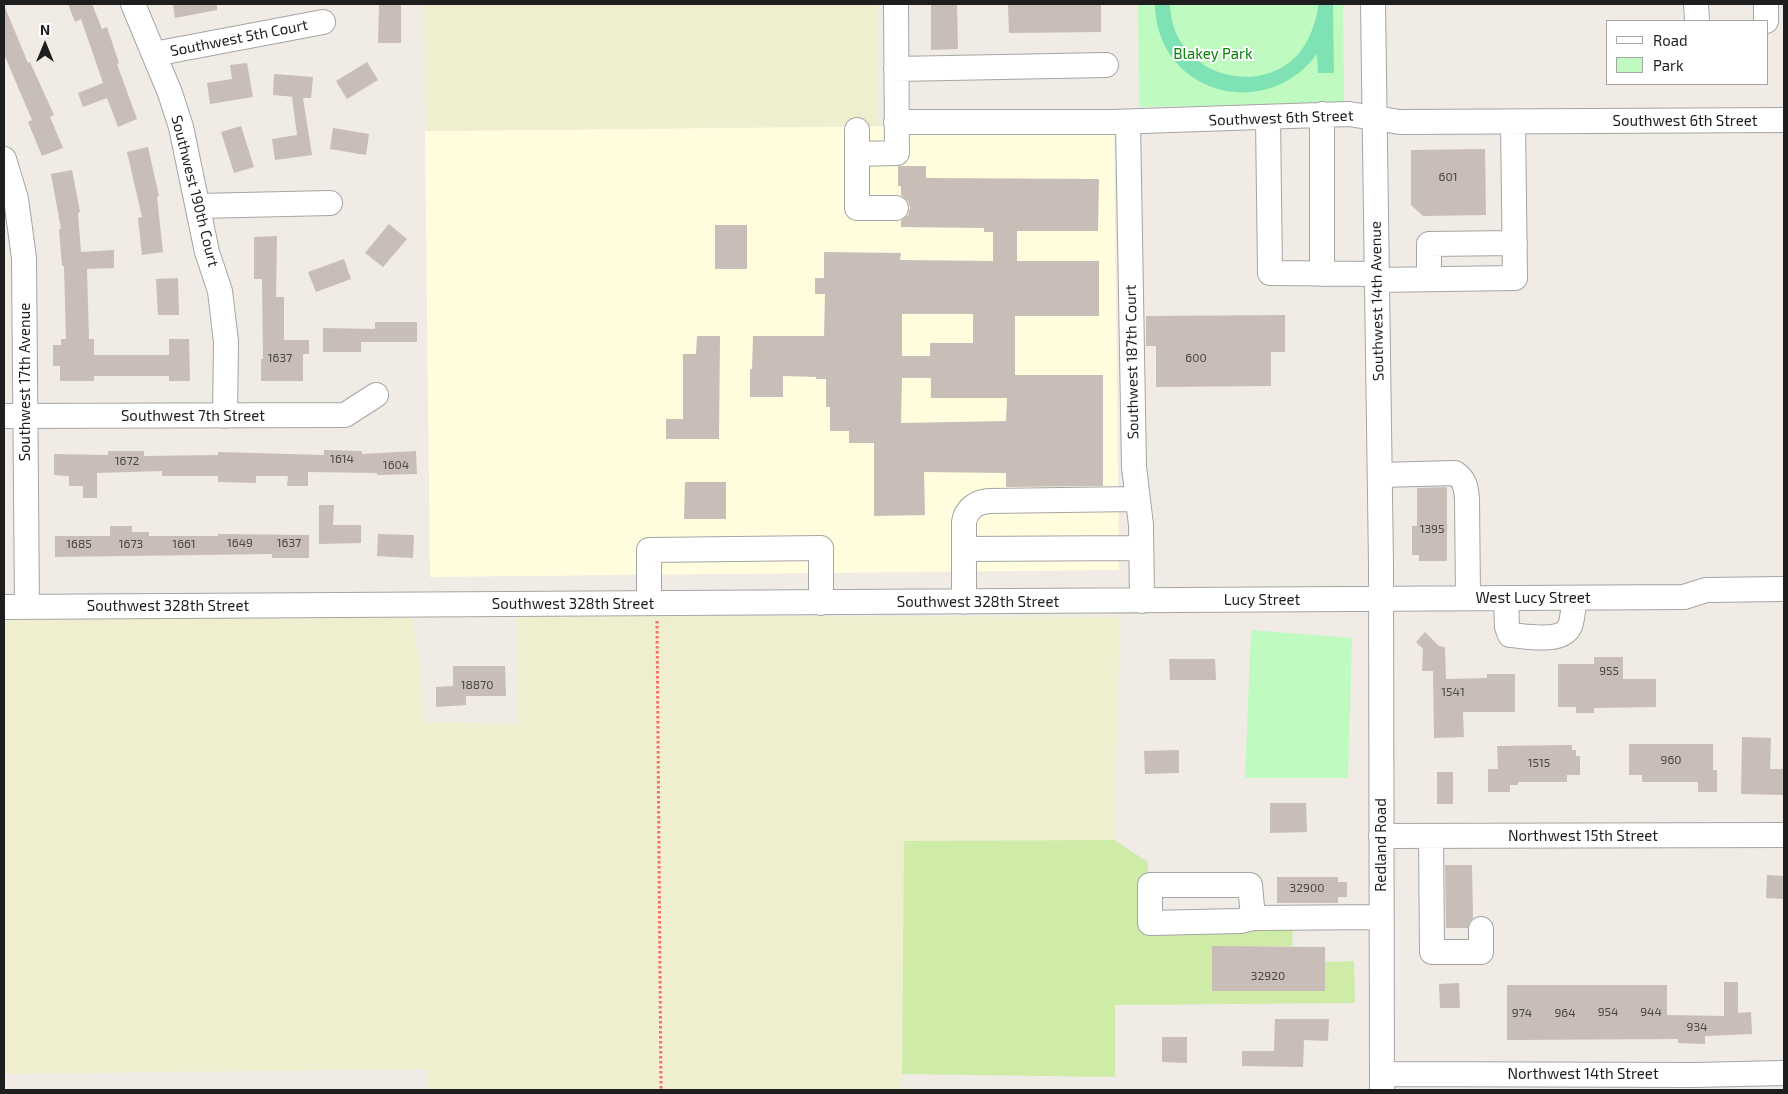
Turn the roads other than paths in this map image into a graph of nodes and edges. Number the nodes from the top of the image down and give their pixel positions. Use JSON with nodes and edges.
{"nodes":[{"id":1,"x":133,"y":4,"type":"edge"},
{"id":2,"x":896,"y":4,"type":"edge"},
{"id":3,"x":1373,"y":4,"type":"edge"},
{"id":4,"x":1696,"y":4,"type":"edge"},
{"id":5,"x":1766,"y":4,"type":"edge"},
{"id":6,"x":1696,"y":20,"type":"edge"},
{"id":7,"x":1766,"y":20,"type":"edge"},
{"id":8,"x":323,"y":22,"type":"dead end"},
{"id":9,"x":154,"y":54,"type":"junction"},
{"id":10,"x":1106,"y":65,"type":"dead end"},
{"id":11,"x":896,"y":69,"type":"junction"},
{"id":12,"x":1322,"y":114,"type":"junction"},
{"id":13,"x":1268,"y":117,"type":"junction"},
{"id":14,"x":1374,"y":118,"type":"junction"},
{"id":15,"x":1784,"y":120,"type":"edge"},
{"id":16,"x":896,"y":122,"type":"junction"},
{"id":17,"x":1128,"y":122,"type":"junction"},
{"id":18,"x":1514,"y":122,"type":"junction"},
{"id":19,"x":857,"y":130,"type":"dead end"},
{"id":20,"x":857,"y":154,"type":"junction"},
{"id":21,"x":4,"y":159,"type":"edge"},
{"id":22,"x":330,"y":203,"type":"dead end"},
{"id":23,"x":198,"y":206,"type":"junction"},
{"id":24,"x":896,"y":208,"type":"dead end"},
{"id":25,"x":1515,"y":243,"type":"junction"},
{"id":26,"x":1322,"y":274,"type":"junction"},
{"id":27,"x":1377,"y":277,"type":"junction"},
{"id":28,"x":1429,"y":279,"type":"junction"},
{"id":29,"x":376,"y":395,"type":"dead end"},
{"id":30,"x":15,"y":416,"type":"edge"},
{"id":31,"x":225,"y":416,"type":"junction"},
{"id":32,"x":1380,"y":475,"type":"junction"},
{"id":33,"x":1137,"y":499,"type":"junction"},
{"id":34,"x":1142,"y":548,"type":"junction"},
{"id":35,"x":964,"y":550,"type":"junction"},
{"id":36,"x":1784,"y":589,"type":"edge"},
{"id":37,"x":1684,"y":597,"type":"junction"},
{"id":38,"x":1468,"y":598,"type":"junction"},
{"id":39,"x":1506,"y":598,"type":"junction"},
{"id":40,"x":1575,"y":598,"type":"junction"},
{"id":41,"x":1381,"y":599,"type":"junction"},
{"id":42,"x":1142,"y":601,"type":"junction"},
{"id":43,"x":964,"y":602,"type":"junction"},
{"id":44,"x":653,"y":603,"type":"junction"},
{"id":45,"x":821,"y":603,"type":"junction"},
{"id":46,"x":1784,"y":605,"type":"edge"},
{"id":47,"x":15,"y":607,"type":"edge"},
{"id":48,"x":1784,"y":834,"type":"edge"},
{"id":49,"x":1381,"y":836,"type":"junction"},
{"id":50,"x":1431,"y":836,"type":"junction"},
{"id":51,"x":1381,"y":917,"type":"junction"},
{"id":52,"x":1253,"y":918,"type":"dead end"},
{"id":53,"x":1481,"y":930,"type":"dead end"},
{"id":54,"x":1784,"y":1073,"type":"edge"},
{"id":55,"x":1382,"y":1082,"type":"edge"},
{"id":56,"x":1590,"y":1082,"type":"edge"},
{"id":57,"x":1694,"y":1082,"type":"edge"}],
"edges":[{"from":1,"to":9,"type":"street","name":"Southwest 190th Court"},
{"from":2,"to":11,"type":"street"},
{"from":3,"to":14,"type":"street","name":"Southwest 14th Avenue"},
{"from":4,"to":6,"type":"street"},
{"from":5,"to":7,"type":"street"},
{"from":8,"to":9,"type":"street","name":"Southwest 5th Court"},
{"from":9,"to":23,"type":"street","name":"Southwest 190th Court"},
{"from":10,"to":11,"type":"street"},
{"from":11,"to":16,"type":"street"},
{"from":12,"to":13,"type":"street","name":"Southwest 6th Street"},
{"from":12,"to":14,"type":"street","name":"Southwest 6th Street"},
{"from":12,"to":26,"type":"street"},
{"from":13,"to":17,"type":"street","name":"Southwest 6th Street"},
{"from":13,"to":26,"type":"street"},
{"from":14,"to":18,"type":"street","name":"Southwest 6th Street"},
{"from":14,"to":27,"type":"street","name":"Southwest 14th Avenue"},
{"from":15,"to":18,"type":"street","name":"Southwest 6th Street"},
{"from":16,"to":17,"type":"street","name":"Southwest 6th Street"},
{"from":16,"to":20,"type":"street"},
{"from":17,"to":33,"type":"street","name":"Southwest 187th Court"},
{"from":18,"to":25,"type":"street"},
{"from":19,"to":20,"type":"street"},
{"from":20,"to":24,"type":"street"},
{"from":21,"to":30,"type":"street","name":"Southwest 17th Avenue"},
{"from":22,"to":23,"type":"street"},
{"from":23,"to":31,"type":"street","name":"Southwest 190th Court"},
{"from":25,"to":28,"type":"street"},
{"from":25,"to":28,"type":"street"},
{"from":26,"to":27,"type":"street"},
{"from":27,"to":28,"type":"street"},
{"from":27,"to":32,"type":"street","name":"Southwest 14th Avenue"},
{"from":29,"to":31,"type":"street","name":"Southwest 7th Street"},
{"from":30,"to":31,"type":"street","name":"Southwest 7th Street"},
{"from":30,"to":47,"type":"street","name":"Southwest 17th Avenue"},
{"from":32,"to":38,"type":"street"},
{"from":32,"to":41,"type":"street","name":"Southwest 14th Avenue"},
{"from":33,"to":34,"type":"street","name":"Southwest 187th Court"},
{"from":33,"to":35,"type":"street"},
{"from":34,"to":35,"type":"street"},
{"from":34,"to":42,"type":"street","name":"Southwest 187th Court"},
{"from":35,"to":43,"type":"street"},
{"from":36,"to":37,"type":"street","name":"West Lucy Street"},
{"from":37,"to":40,"type":"street","name":"West Lucy Street"},
{"from":37,"to":46,"type":"street","name":"West Lucy Street"},
{"from":38,"to":39,"type":"street","name":"West Lucy Street"},
{"from":38,"to":41,"type":"street","name":"West Lucy Street"},
{"from":39,"to":40,"type":"street","name":"West Lucy Street"},
{"from":39,"to":40,"type":"street"},
{"from":41,"to":42,"type":"street","name":"Lucy Street"},
{"from":41,"to":49,"type":"street","name":"Redland Road"},
{"from":42,"to":43,"type":"street","name":"Southwest 328th Street"},
{"from":43,"to":45,"type":"street","name":"Southwest 328th Street"},
{"from":44,"to":45,"type":"street","name":"Southwest 328th Street"},
{"from":44,"to":45,"type":"street"},
{"from":44,"to":47,"type":"street","name":"Southwest 328th Street"},
{"from":48,"to":50,"type":"street","name":"Northwest 15th Street"},
{"from":49,"to":50,"type":"street","name":"Northwest 15th Street"},
{"from":49,"to":51,"type":"street","name":"Redland Road"},
{"from":50,"to":53,"type":"street"},
{"from":51,"to":52,"type":"street"},
{"from":51,"to":55,"type":"street","name":"Redland Road"},
{"from":54,"to":57,"type":"street","name":"Northwest 14th Street"},
{"from":55,"to":56,"type":"street","name":"Northwest 14th Street"},
{"from":56,"to":57,"type":"street","name":"Northwest 14th Street"}]}
